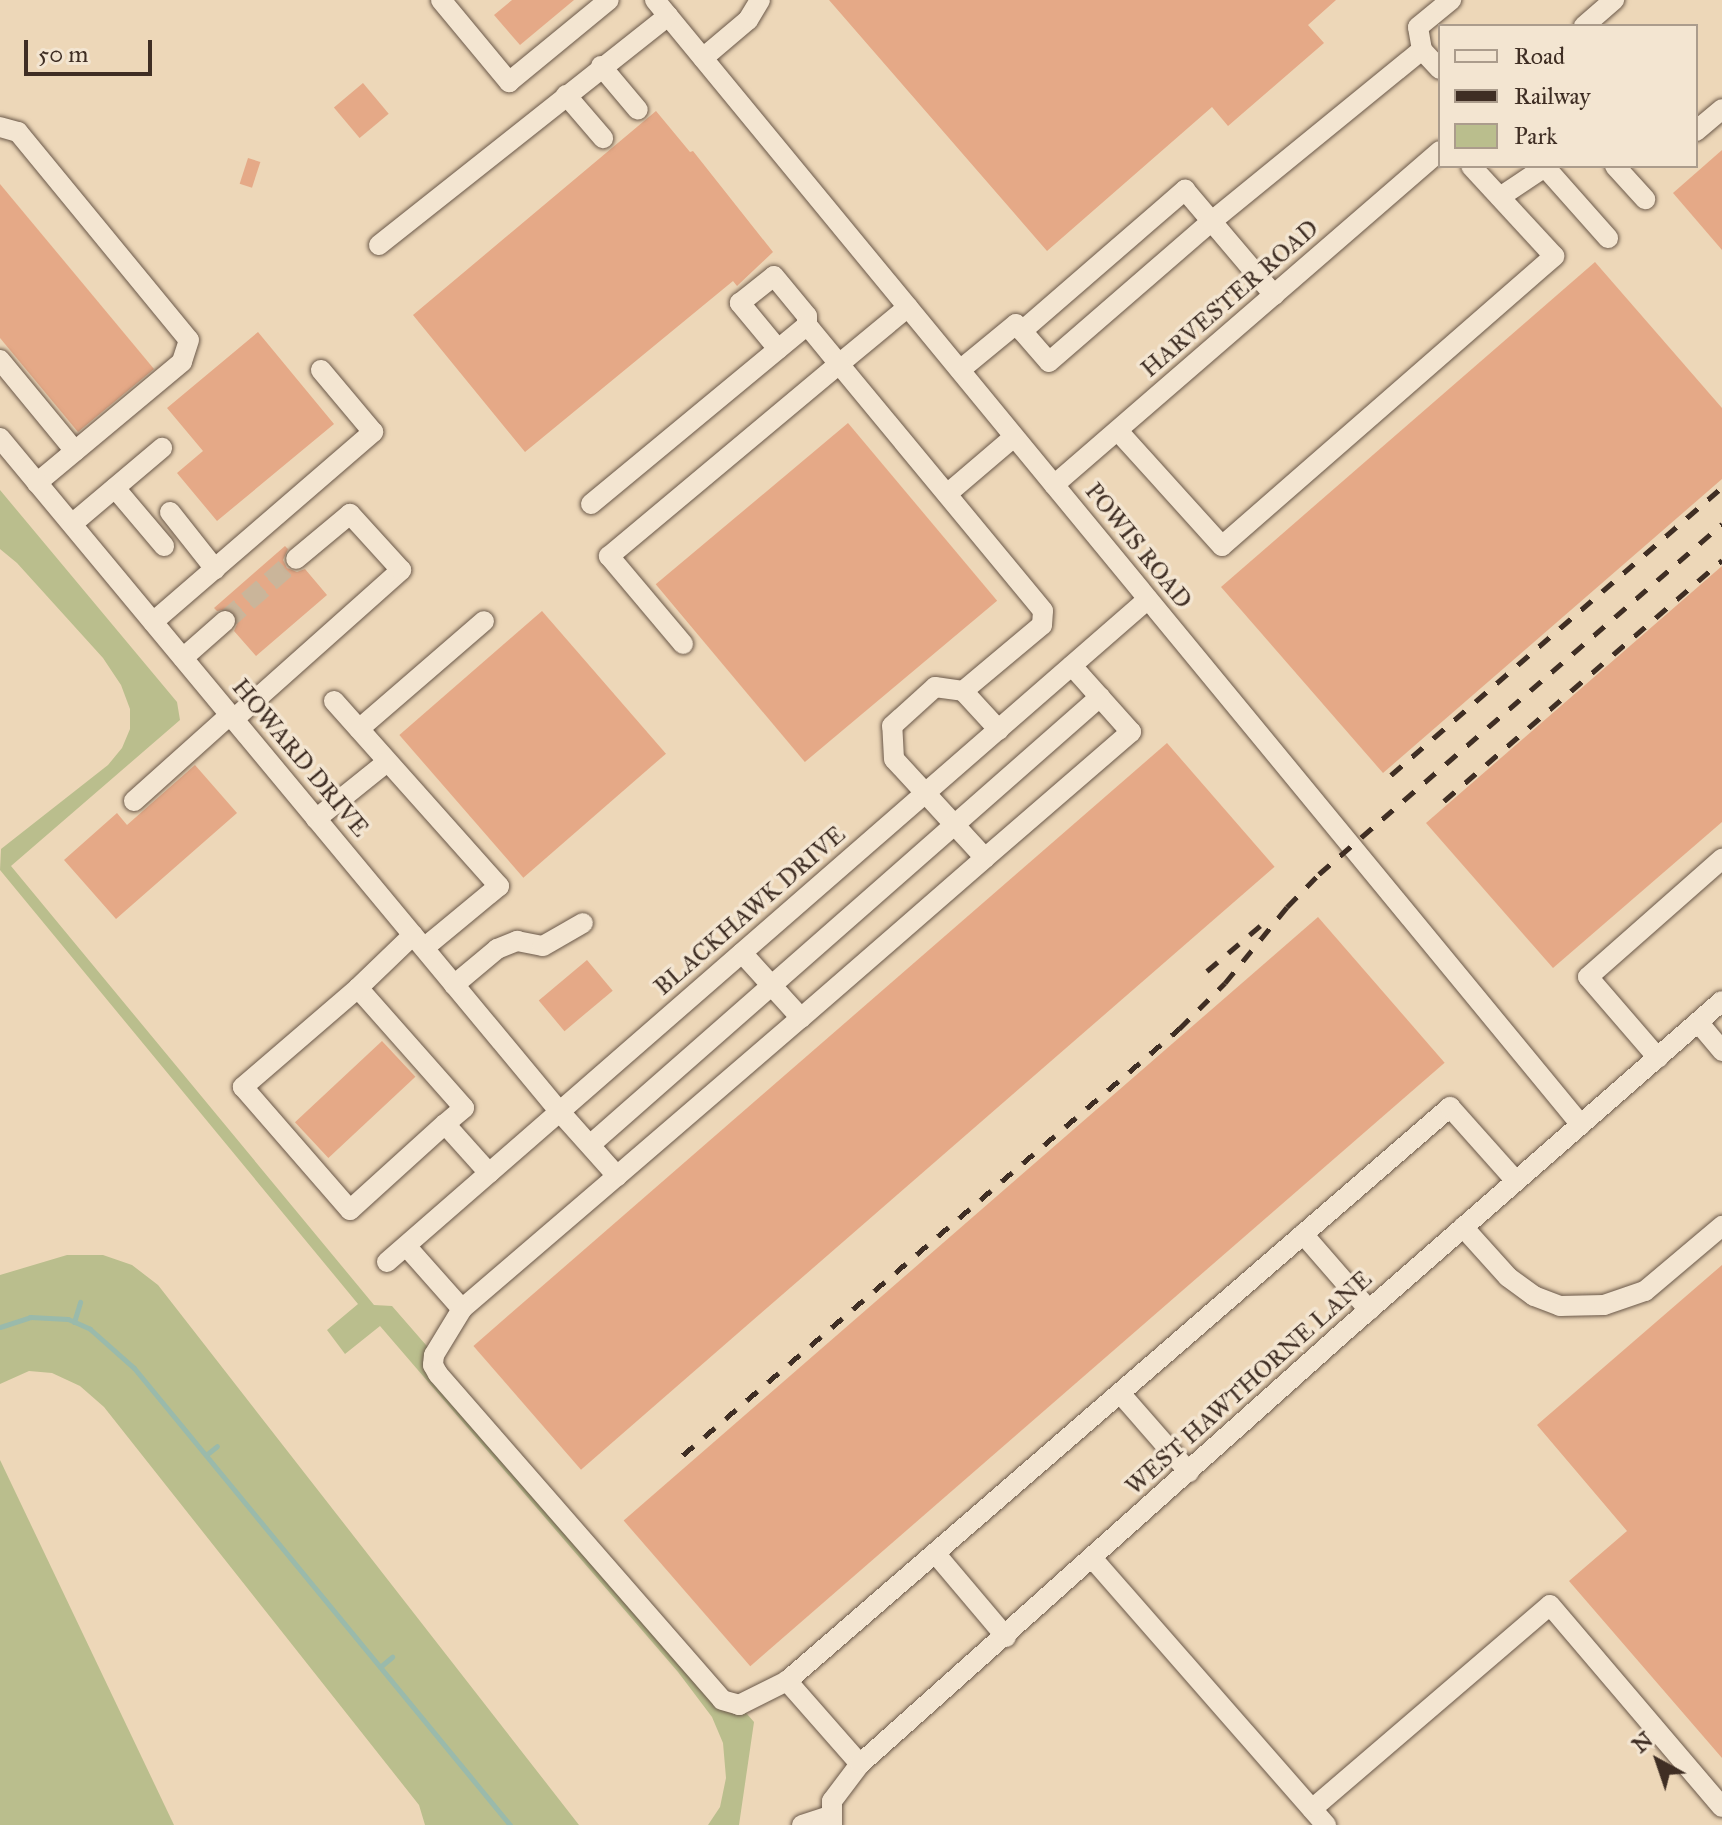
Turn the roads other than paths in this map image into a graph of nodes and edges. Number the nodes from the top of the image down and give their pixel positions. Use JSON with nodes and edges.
{"nodes":[{"id":1,"x":441,"y":0,"type":"edge"},
{"id":2,"x":609,"y":0,"type":"edge"},
{"id":3,"x":760,"y":0,"type":"edge"},
{"id":4,"x":1451,"y":0,"type":"edge"},
{"id":5,"x":1614,"y":0,"type":"edge"},
{"id":6,"x":661,"y":8,"type":"edge"},
{"id":7,"x":1586,"y":24,"type":"edge"},
{"id":8,"x":1422,"y":50,"type":"junction"},
{"id":9,"x":703,"y":58,"type":"junction"},
{"id":10,"x":601,"y":66,"type":"junction"},
{"id":11,"x":1438,"y":67,"type":"edge"},
{"id":12,"x":566,"y":95,"type":"junction"},
{"id":13,"x":1722,"y":109,"type":"edge"},
{"id":14,"x":638,"y":110,"type":"dead end"},
{"id":15,"x":0,"y":127,"type":"edge"},
{"id":16,"x":1698,"y":129,"type":"edge"},
{"id":17,"x":603,"y":138,"type":"dead end"},
{"id":18,"x":1438,"y":153,"type":"edge"},
{"id":19,"x":1473,"y":168,"type":"edge"},
{"id":20,"x":1544,"y":168,"type":"edge"},
{"id":21,"x":1546,"y":168,"type":"edge"},
{"id":22,"x":1617,"y":168,"type":"edge"},
{"id":23,"x":1500,"y":197,"type":"junction"},
{"id":24,"x":1645,"y":199,"type":"dead end"},
{"id":25,"x":1212,"y":221,"type":"junction"},
{"id":26,"x":1608,"y":238,"type":"dead end"},
{"id":27,"x":379,"y":245,"type":"dead end"},
{"id":28,"x":1274,"y":295,"type":"junction"},
{"id":29,"x":908,"y":307,"type":"junction"},
{"id":30,"x":807,"y":325,"type":"junction"},
{"id":31,"x":1022,"y":331,"type":"junction"},
{"id":32,"x":778,"y":349,"type":"junction"},
{"id":33,"x":0,"y":360,"type":"edge"},
{"id":34,"x":839,"y":364,"type":"junction"},
{"id":35,"x":321,"y":370,"type":"dead end"},
{"id":36,"x":960,"y":370,"type":"junction"},
{"id":37,"x":1118,"y":431,"type":"junction"},
{"id":38,"x":1014,"y":437,"type":"junction"},
{"id":39,"x":0,"y":438,"type":"edge"},
{"id":40,"x":162,"y":448,"type":"dead end"},
{"id":41,"x":75,"y":451,"type":"junction"},
{"id":42,"x":37,"y":483,"type":"junction"},
{"id":43,"x":1054,"y":485,"type":"junction"},
{"id":44,"x":115,"y":488,"type":"junction"},
{"id":45,"x":947,"y":494,"type":"junction"},
{"id":46,"x":591,"y":504,"type":"dead end"},
{"id":47,"x":170,"y":512,"type":"dead end"},
{"id":48,"x":72,"y":524,"type":"junction"},
{"id":49,"x":164,"y":546,"type":"dead end"},
{"id":50,"x":296,"y":559,"type":"tunnel mouth"},
{"id":51,"x":215,"y":569,"type":"junction"},
{"id":52,"x":1148,"y":599,"type":"junction"},
{"id":53,"x":225,"y":621,"type":"tunnel mouth"},
{"id":54,"x":484,"y":621,"type":"dead end"},
{"id":55,"x":153,"y":622,"type":"junction"},
{"id":56,"x":683,"y":644,"type":"dead end"},
{"id":57,"x":183,"y":658,"type":"junction"},
{"id":58,"x":1072,"y":666,"type":"junction"},
{"id":59,"x":963,"y":691,"type":"junction"},
{"id":60,"x":1100,"y":697,"type":"junction"},
{"id":61,"x":334,"y":701,"type":"dead end"},
{"id":62,"x":232,"y":717,"type":"junction"},
{"id":63,"x":359,"y":729,"type":"junction"},
{"id":64,"x":999,"y":730,"type":"junction"},
{"id":65,"x":387,"y":762,"type":"junction"},
{"id":66,"x":926,"y":793,"type":"junction"},
{"id":67,"x":134,"y":801,"type":"dead end"},
{"id":68,"x":316,"y":819,"type":"junction"},
{"id":69,"x":955,"y":825,"type":"junction"},
{"id":70,"x":985,"y":858,"type":"junction"},
{"id":71,"x":1722,"y":859,"type":"edge"},
{"id":72,"x":583,"y":923,"type":"dead end"},
{"id":73,"x":418,"y":942,"type":"junction"},
{"id":74,"x":742,"y":953,"type":"junction"},
{"id":75,"x":454,"y":985,"type":"junction"},
{"id":76,"x":773,"y":987,"type":"junction"},
{"id":77,"x":358,"y":988,"type":"junction"},
{"id":78,"x":1722,"y":1001,"type":"edge"},
{"id":79,"x":801,"y":1018,"type":"junction"},
{"id":80,"x":1698,"y":1022,"type":"junction"},
{"id":81,"x":1722,"y":1051,"type":"edge"},
{"id":82,"x":1658,"y":1058,"type":"junction"},
{"id":83,"x":560,"y":1112,"type":"junction"},
{"id":84,"x":445,"y":1124,"type":"junction"},
{"id":85,"x":1581,"y":1125,"type":"junction"},
{"id":86,"x":590,"y":1145,"type":"junction"},
{"id":87,"x":489,"y":1173,"type":"junction"},
{"id":88,"x":617,"y":1176,"type":"junction"},
{"id":89,"x":1516,"y":1181,"type":"junction"},
{"id":90,"x":1722,"y":1226,"type":"edge"},
{"id":91,"x":1463,"y":1227,"type":"junction"},
{"id":92,"x":1303,"y":1234,"type":"junction"},
{"id":93,"x":406,"y":1246,"type":"junction"},
{"id":94,"x":387,"y":1262,"type":"dead end"},
{"id":95,"x":462,"y":1309,"type":"junction"},
{"id":96,"x":1369,"y":1310,"type":"junction"},
{"id":97,"x":1120,"y":1393,"type":"junction"},
{"id":98,"x":1189,"y":1472,"type":"junction"},
{"id":99,"x":935,"y":1553,"type":"junction"},
{"id":100,"x":1093,"y":1559,"type":"junction"},
{"id":101,"x":1006,"y":1637,"type":"junction"},
{"id":102,"x":787,"y":1681,"type":"junction"},
{"id":103,"x":860,"y":1764,"type":"junction"},
{"id":104,"x":1722,"y":1807,"type":"edge"},
{"id":105,"x":1312,"y":1809,"type":"junction"},
{"id":106,"x":831,"y":1821,"type":"edge"},
{"id":107,"x":802,"y":1825,"type":"edge"},
{"id":108,"x":1326,"y":1825,"type":"edge"}],
"edges":[{"from":1,"to":2,"type":"street"},
{"from":3,"to":9,"type":"street"},
{"from":4,"to":8,"type":"street"},
{"from":5,"to":7,"type":"street"},
{"from":6,"to":9,"type":"street","name":"POWIS ROAD"},
{"from":6,"to":10,"type":"street"},
{"from":8,"to":11,"type":"street"},
{"from":8,"to":25,"type":"street"},
{"from":9,"to":29,"type":"street","name":"POWIS ROAD"},
{"from":10,"to":12,"type":"street"},
{"from":10,"to":14,"type":"street"},
{"from":12,"to":17,"type":"street"},
{"from":12,"to":27,"type":"street"},
{"from":13,"to":16,"type":"street"},
{"from":15,"to":41,"type":"street"},
{"from":18,"to":28,"type":"street","name":"HARVESTER ROAD"},
{"from":19,"to":23,"type":"street"},
{"from":20,"to":23,"type":"street"},
{"from":21,"to":26,"type":"street"},
{"from":22,"to":24,"type":"street"},
{"from":23,"to":37,"type":"street"},
{"from":25,"to":28,"type":"street"},
{"from":25,"to":31,"type":"street"},
{"from":25,"to":31,"type":"street"},
{"from":28,"to":37,"type":"street","name":"HARVESTER ROAD"},
{"from":29,"to":34,"type":"street"},
{"from":29,"to":36,"type":"street","name":"POWIS ROAD"},
{"from":30,"to":32,"type":"street"},
{"from":30,"to":32,"type":"street"},
{"from":30,"to":34,"type":"street"},
{"from":31,"to":36,"type":"street"},
{"from":32,"to":46,"type":"street"},
{"from":33,"to":41,"type":"street"},
{"from":34,"to":45,"type":"street"},
{"from":34,"to":56,"type":"street"},
{"from":35,"to":51,"type":"street"},
{"from":36,"to":38,"type":"street","name":"POWIS ROAD"},
{"from":37,"to":43,"type":"street","name":"HARVESTER ROAD"},
{"from":38,"to":43,"type":"street","name":"POWIS ROAD"},
{"from":38,"to":45,"type":"street"},
{"from":39,"to":42,"type":"street","name":"HOWARD DRIVE"},
{"from":40,"to":44,"type":"street"},
{"from":41,"to":42,"type":"street"},
{"from":42,"to":48,"type":"street","name":"HOWARD DRIVE"},
{"from":43,"to":52,"type":"street","name":"POWIS ROAD"},
{"from":44,"to":48,"type":"street"},
{"from":44,"to":49,"type":"street"},
{"from":45,"to":59,"type":"street"},
{"from":47,"to":51,"type":"street"},
{"from":48,"to":55,"type":"street","name":"HOWARD DRIVE"},
{"from":50,"to":62,"type":"street"},
{"from":51,"to":55,"type":"street"},
{"from":52,"to":58,"type":"street","name":"BLACKHAWK DRIVE"},
{"from":52,"to":85,"type":"street","name":"POWIS ROAD"},
{"from":53,"to":57,"type":"street"},
{"from":54,"to":63,"type":"street"},
{"from":55,"to":57,"type":"street","name":"HOWARD DRIVE"},
{"from":57,"to":62,"type":"street","name":"HOWARD DRIVE"},
{"from":58,"to":60,"type":"street"},
{"from":58,"to":64,"type":"street","name":"BLACKHAWK DRIVE"},
{"from":59,"to":64,"type":"street"},
{"from":59,"to":66,"type":"street"},
{"from":60,"to":69,"type":"street"},
{"from":60,"to":70,"type":"street"},
{"from":61,"to":63,"type":"street"},
{"from":62,"to":67,"type":"street"},
{"from":62,"to":68,"type":"street","name":"HOWARD DRIVE"},
{"from":63,"to":65,"type":"street"},
{"from":64,"to":66,"type":"street","name":"BLACKHAWK DRIVE"},
{"from":65,"to":68,"type":"street"},
{"from":65,"to":73,"type":"street"},
{"from":66,"to":69,"type":"street"},
{"from":66,"to":74,"type":"street","name":"BLACKHAWK DRIVE"},
{"from":68,"to":73,"type":"street","name":"HOWARD DRIVE"},
{"from":69,"to":70,"type":"street"},
{"from":69,"to":76,"type":"street"},
{"from":70,"to":79,"type":"street"},
{"from":71,"to":82,"type":"street"},
{"from":72,"to":75,"type":"street"},
{"from":73,"to":75,"type":"street","name":"HOWARD DRIVE"},
{"from":73,"to":77,"type":"street"},
{"from":74,"to":76,"type":"street"},
{"from":74,"to":83,"type":"street","name":"BLACKHAWK DRIVE"},
{"from":75,"to":83,"type":"street","name":"HOWARD DRIVE"},
{"from":76,"to":79,"type":"street"},
{"from":76,"to":86,"type":"street"},
{"from":77,"to":84,"type":"street"},
{"from":77,"to":84,"type":"street"},
{"from":78,"to":80,"type":"street","name":"WEST HAWTHORNE LANE"},
{"from":79,"to":88,"type":"street"},
{"from":80,"to":81,"type":"street"},
{"from":80,"to":82,"type":"street","name":"WEST HAWTHORNE LANE"},
{"from":82,"to":85,"type":"street","name":"WEST HAWTHORNE LANE"},
{"from":83,"to":86,"type":"street","name":"HOWARD DRIVE"},
{"from":83,"to":87,"type":"street","name":"BLACKHAWK DRIVE"},
{"from":84,"to":87,"type":"street"},
{"from":85,"to":89,"type":"street","name":"WEST HAWTHORNE LANE"},
{"from":86,"to":88,"type":"street","name":"HOWARD DRIVE"},
{"from":87,"to":93,"type":"street","name":"BLACKHAWK DRIVE"},
{"from":88,"to":95,"type":"street"},
{"from":89,"to":91,"type":"street","name":"WEST HAWTHORNE LANE"},
{"from":89,"to":92,"type":"street"},
{"from":90,"to":91,"type":"street"},
{"from":91,"to":96,"type":"street","name":"WEST HAWTHORNE LANE"},
{"from":92,"to":96,"type":"street"},
{"from":92,"to":97,"type":"street"},
{"from":93,"to":94,"type":"street","name":"BLACKHAWK DRIVE"},
{"from":93,"to":95,"type":"street"},
{"from":95,"to":102,"type":"street"},
{"from":96,"to":98,"type":"street","name":"WEST HAWTHORNE LANE"},
{"from":97,"to":98,"type":"street"},
{"from":97,"to":99,"type":"street"},
{"from":98,"to":100,"type":"street","name":"WEST HAWTHORNE LANE"},
{"from":99,"to":101,"type":"street"},
{"from":99,"to":102,"type":"street"},
{"from":100,"to":101,"type":"street","name":"WEST HAWTHORNE LANE"},
{"from":100,"to":105,"type":"street"},
{"from":101,"to":103,"type":"street","name":"WEST HAWTHORNE LANE"},
{"from":102,"to":103,"type":"street"},
{"from":103,"to":106,"type":"street","name":"WEST HAWTHORNE LANE"},
{"from":104,"to":105,"type":"street"},
{"from":105,"to":108,"type":"street"},
{"from":106,"to":107,"type":"street"}]}
